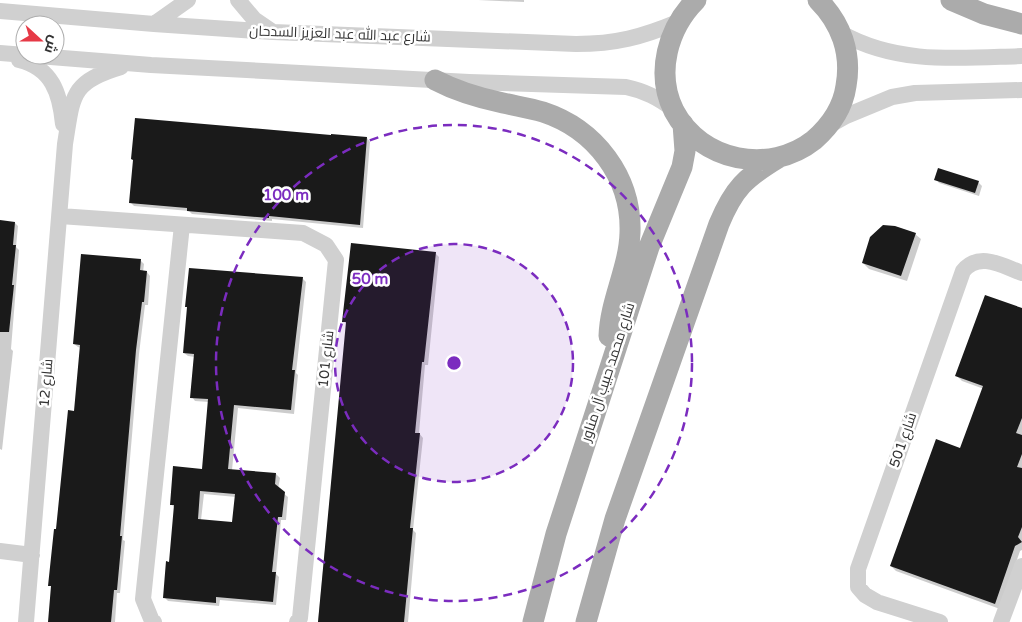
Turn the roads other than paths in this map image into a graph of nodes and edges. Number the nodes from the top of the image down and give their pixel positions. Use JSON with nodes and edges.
{"nodes":[{"id":1,"x":188,"y":0,"type":"edge"},
{"id":2,"x":238,"y":0,"type":"edge"},
{"id":3,"x":696,"y":0,"type":"edge"},
{"id":4,"x":818,"y":0,"type":"edge"},
{"id":5,"x":835,"y":0,"type":"edge"},
{"id":6,"x":951,"y":0,"type":"edge"},
{"id":7,"x":0,"y":12,"type":"edge"},
{"id":8,"x":678,"y":22,"type":"junction"},
{"id":9,"x":154,"y":24,"type":"junction"},
{"id":10,"x":1022,"y":24,"type":"edge"},
{"id":11,"x":838,"y":27,"type":"junction"},
{"id":12,"x":273,"y":32,"type":"junction"},
{"id":13,"x":2,"y":53,"type":"edge"},
{"id":14,"x":1022,"y":56,"type":"edge"},
{"id":15,"x":151,"y":65,"type":"junction"},
{"id":16,"x":434,"y":80,"type":"junction"},
{"id":17,"x":1022,"y":90,"type":"edge"},
{"id":18,"x":678,"y":117,"type":"junction"},
{"id":19,"x":826,"y":128,"type":"junction"},
{"id":20,"x":65,"y":144,"type":"junction"},
{"id":21,"x":778,"y":158,"type":"junction"},
{"id":22,"x":60,"y":216,"type":"junction"},
{"id":23,"x":182,"y":226,"type":"junction"},
{"id":24,"x":1022,"y":273,"type":"edge"},
{"id":25,"x":612,"y":359,"type":"junction"},
{"id":26,"x":0,"y":551,"type":"edge"},
{"id":27,"x":32,"y":555,"type":"junction"},
{"id":28,"x":1022,"y":566,"type":"edge"},
{"id":29,"x":26,"y":622,"type":"edge"},
{"id":30,"x":154,"y":622,"type":"edge"},
{"id":31,"x":297,"y":622,"type":"edge"},
{"id":32,"x":533,"y":622,"type":"edge"},
{"id":33,"x":586,"y":622,"type":"edge"},
{"id":34,"x":940,"y":622,"type":"edge"},
{"id":35,"x":1001,"y":622,"type":"edge"}],
"edges":[{"from":1,"to":9,"type":"street"},
{"from":2,"to":12,"type":"street"},
{"from":3,"to":8,"type":"main road","name":"شارع محمد حبيب آل مناور"},
{"from":4,"to":11,"type":"main road"},
{"from":5,"to":11,"type":"main road"},
{"from":6,"to":10,"type":"main road"},
{"from":7,"to":9,"type":"street","name":"شارع عبد الله عبد العزيز السدحان"},
{"from":8,"to":12,"type":"street","name":"شارع عبد الله عبد العزيز السدحان"},
{"from":8,"to":18,"type":"main road","name":"شارع محمد حبيب آل مناور"},
{"from":9,"to":12,"type":"street","name":"شارع عبد الله عبد العزيز السدحان"},
{"from":11,"to":14,"type":"street"},
{"from":11,"to":19,"type":"main road"},
{"from":13,"to":15,"type":"street"},
{"from":13,"to":20,"type":"street","name":"شارع 12"},
{"from":15,"to":16,"type":"street"},
{"from":15,"to":20,"type":"street","name":"شارع 12"},
{"from":16,"to":18,"type":"street"},
{"from":16,"to":25,"type":"main road"},
{"from":17,"to":19,"type":"street"},
{"from":18,"to":21,"type":"main road"},
{"from":18,"to":25,"type":"main road","name":"شارع محمد حبيب آل مناور"},
{"from":19,"to":21,"type":"main road"},
{"from":20,"to":22,"type":"street","name":"شارع 12"},
{"from":21,"to":33,"type":"main road"},
{"from":22,"to":23,"type":"street","name":"شارع 101"},
{"from":22,"to":27,"type":"street","name":"شارع 12"},
{"from":23,"to":30,"type":"street"},
{"from":23,"to":31,"type":"street","name":"شارع 101"},
{"from":24,"to":34,"type":"street","name":"شارع 501"},
{"from":25,"to":32,"type":"main road","name":"شارع محمد حبيب آل مناور"},
{"from":26,"to":27,"type":"street"},
{"from":27,"to":29,"type":"street","name":"شارع 12"},
{"from":28,"to":35,"type":"street"}]}
